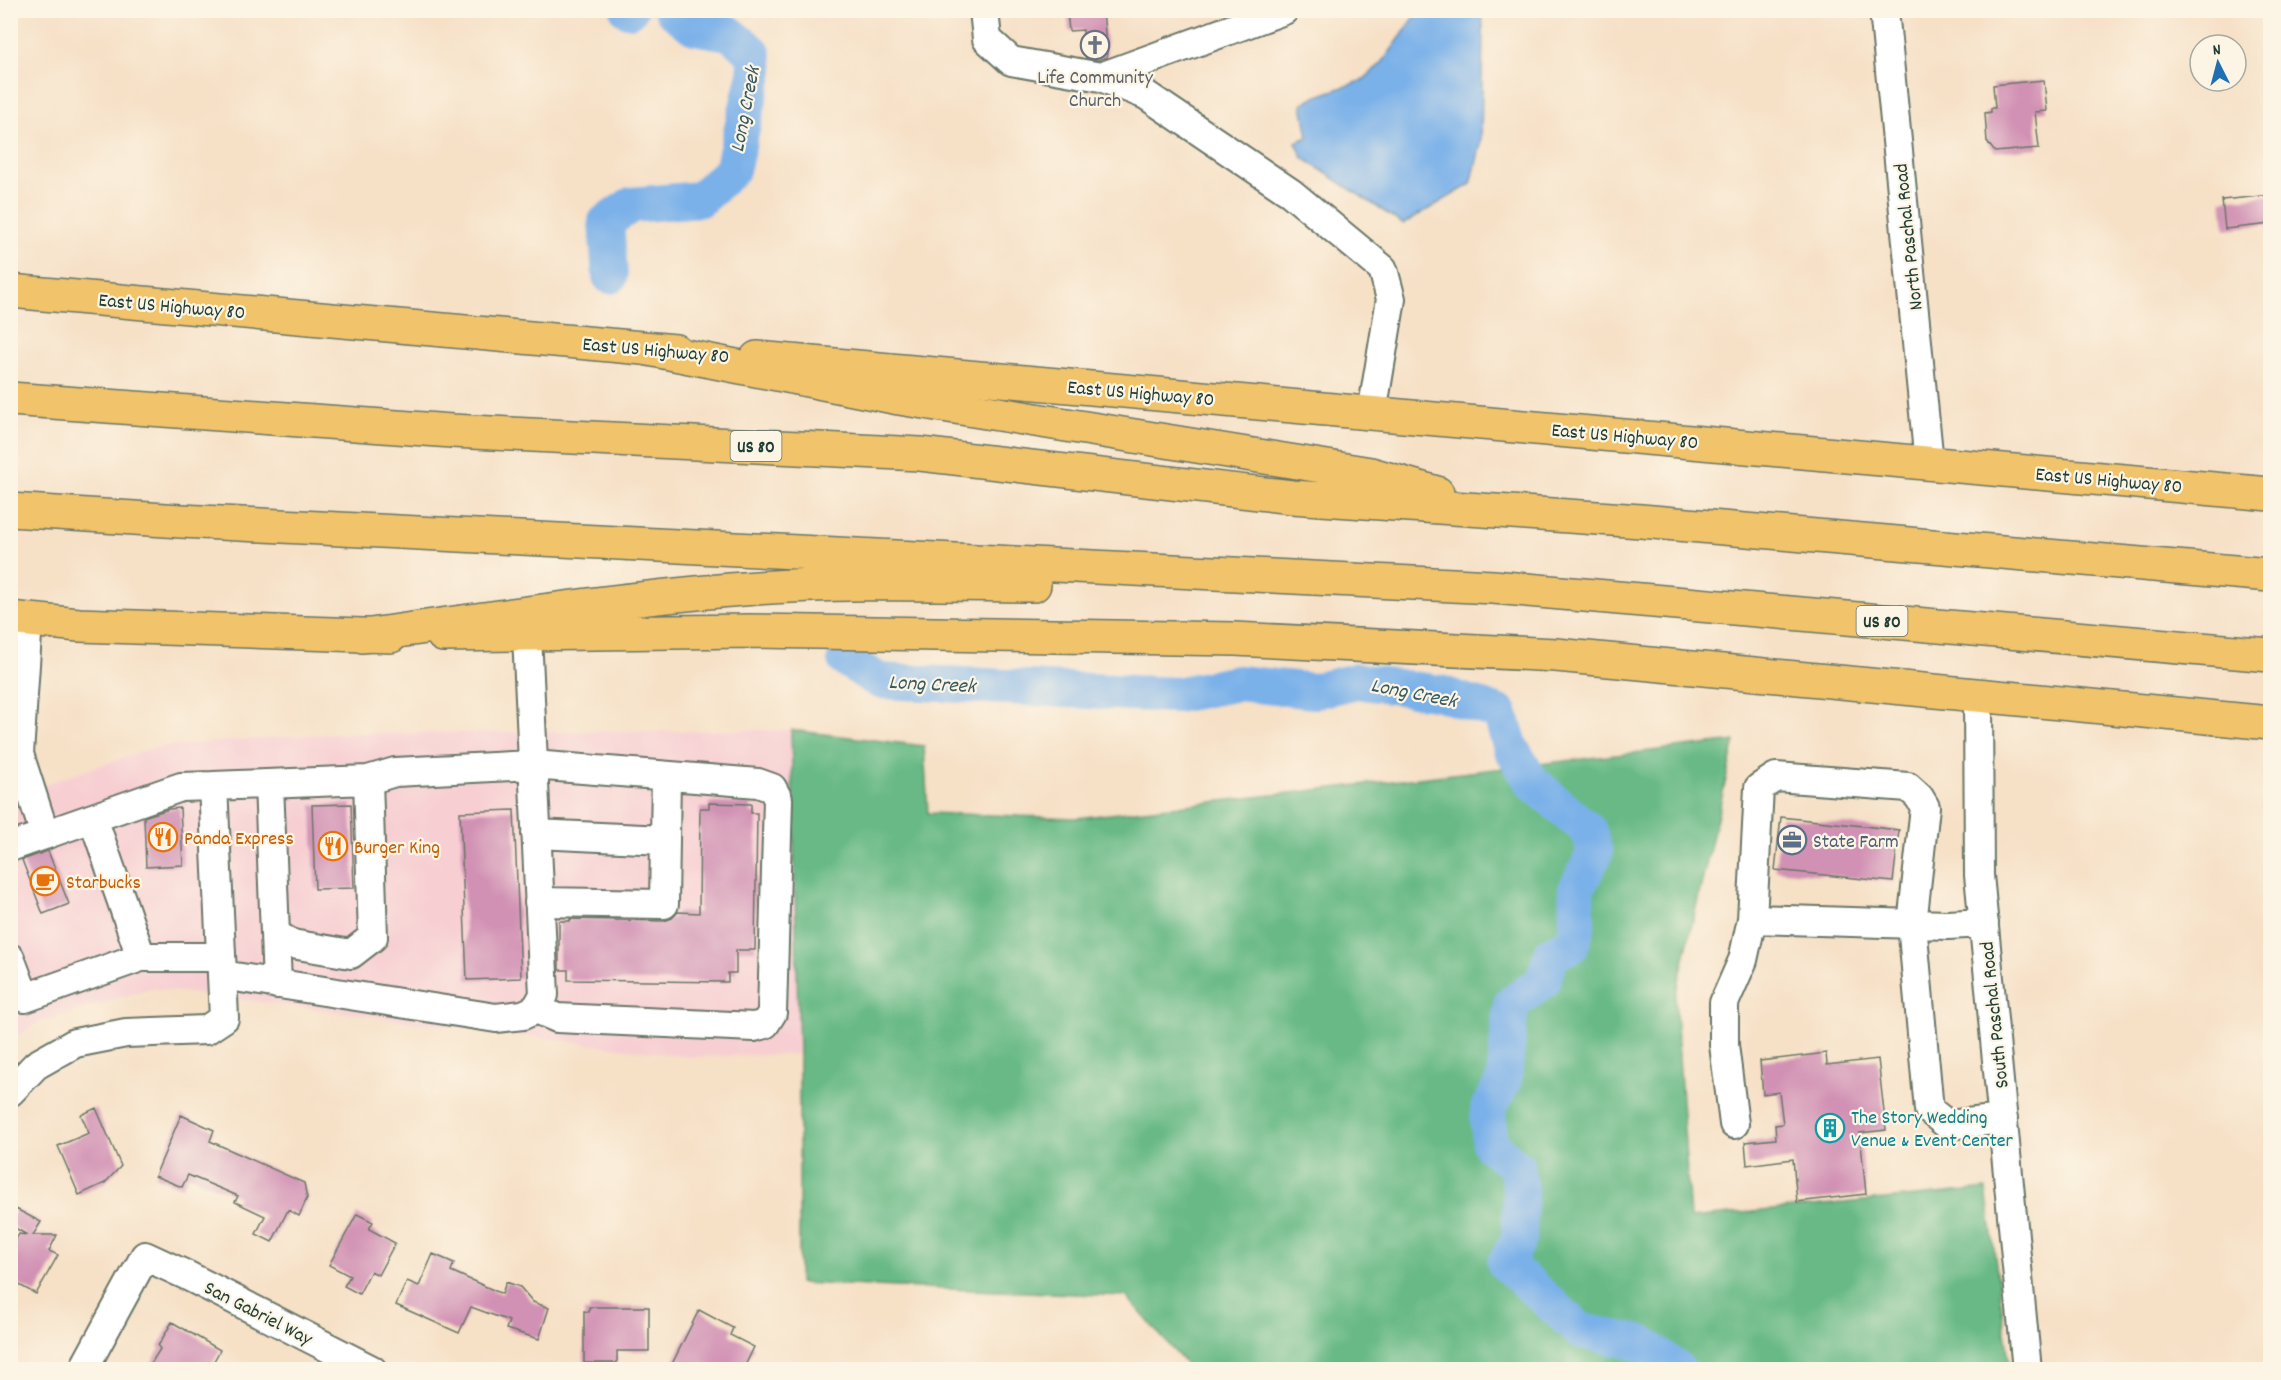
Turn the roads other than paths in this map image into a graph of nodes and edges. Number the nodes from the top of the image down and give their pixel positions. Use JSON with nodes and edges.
{"nodes":[{"id":1,"x":984,"y":10,"type":"edge"},
{"id":2,"x":1284,"y":10,"type":"edge"},
{"id":3,"x":1884,"y":10,"type":"edge"},
{"id":4,"x":1101,"y":76,"type":"junction"},
{"id":5,"x":10,"y":291,"type":"edge"},
{"id":6,"x":649,"y":349,"type":"junction"},
{"id":7,"x":10,"y":399,"type":"edge"},
{"id":8,"x":1372,"y":413,"type":"junction"},
{"id":9,"x":1929,"y":463,"type":"junction"},
{"id":10,"x":2271,"y":494,"type":"edge"},
{"id":11,"x":10,"y":510,"type":"edge"},
{"id":12,"x":1499,"y":512,"type":"junction"},
{"id":13,"x":2271,"y":575,"type":"edge"},
{"id":14,"x":1493,"y":587,"type":"junction"},
{"id":15,"x":19,"y":619,"type":"edge"},
{"id":16,"x":527,"y":635,"type":"junction"},
{"id":17,"x":363,"y":636,"type":"junction"},
{"id":18,"x":2271,"y":655,"type":"edge"},
{"id":19,"x":1978,"y":696,"type":"junction"},
{"id":20,"x":2271,"y":723,"type":"edge"},
{"id":21,"x":533,"y":765,"type":"junction"},
{"id":22,"x":666,"y":776,"type":"junction"},
{"id":23,"x":368,"y":780,"type":"junction"},
{"id":24,"x":269,"y":784,"type":"junction"},
{"id":25,"x":213,"y":786,"type":"junction"},
{"id":26,"x":93,"y":818,"type":"junction"},
{"id":27,"x":536,"y":834,"type":"junction"},
{"id":28,"x":45,"y":835,"type":"junction"},
{"id":29,"x":664,"y":840,"type":"junction"},
{"id":30,"x":10,"y":847,"type":"edge"},
{"id":31,"x":539,"y":902,"type":"junction"},
{"id":32,"x":1752,"y":920,"type":"junction"},
{"id":33,"x":1984,"y":923,"type":"junction"},
{"id":34,"x":1912,"y":924,"type":"junction"},
{"id":35,"x":275,"y":934,"type":"junction"},
{"id":36,"x":141,"y":957,"type":"junction"},
{"id":37,"x":10,"y":958,"type":"edge"},
{"id":38,"x":222,"y":966,"type":"junction"},
{"id":39,"x":277,"y":984,"type":"junction"},
{"id":40,"x":536,"y":1009,"type":"junction"},
{"id":41,"x":10,"y":1092,"type":"edge"},
{"id":42,"x":2003,"y":1119,"type":"junction"},
{"id":43,"x":1734,"y":1124,"type":"dead end"},
{"id":44,"x":83,"y":1370,"type":"edge"},
{"id":45,"x":372,"y":1370,"type":"edge"},
{"id":46,"x":2027,"y":1370,"type":"edge"}],
"edges":[{"from":1,"to":4,"type":"street"},
{"from":2,"to":4,"type":"street"},
{"from":3,"to":9,"type":"street","name":"North Paschal Road"},
{"from":4,"to":8,"type":"street"},
{"from":5,"to":6,"type":"main road","name":"East US Highway 80"},
{"from":6,"to":8,"type":"main road","name":"East US Highway 80"},
{"from":6,"to":12,"type":"main road"},
{"from":7,"to":12,"type":"main road","number":"US 80"},
{"from":8,"to":9,"type":"main road","name":"East US Highway 80"},
{"from":9,"to":10,"type":"main road","name":"East US Highway 80"},
{"from":11,"to":14,"type":"main road","number":"US 80"},
{"from":12,"to":13,"type":"main road","number":"US 80"},
{"from":14,"to":17,"type":"main road"},
{"from":14,"to":18,"type":"main road","number":"US 80"},
{"from":15,"to":17,"type":"main road"},
{"from":15,"to":28,"type":"street"},
{"from":16,"to":17,"type":"main road"},
{"from":16,"to":19,"type":"main road"},
{"from":16,"to":21,"type":"street"},
{"from":19,"to":20,"type":"main road"},
{"from":19,"to":33,"type":"street","name":"South Paschal Road"},
{"from":21,"to":22,"type":"street"},
{"from":21,"to":23,"type":"street"},
{"from":21,"to":27,"type":"street"},
{"from":22,"to":29,"type":"street"},
{"from":22,"to":40,"type":"street"},
{"from":23,"to":24,"type":"street"},
{"from":23,"to":35,"type":"street"},
{"from":24,"to":25,"type":"street"},
{"from":24,"to":35,"type":"street"},
{"from":25,"to":26,"type":"street"},
{"from":25,"to":38,"type":"street"},
{"from":26,"to":28,"type":"street"},
{"from":26,"to":36,"type":"street"},
{"from":27,"to":29,"type":"street"},
{"from":27,"to":31,"type":"street"},
{"from":28,"to":30,"type":"street"},
{"from":29,"to":31,"type":"street"},
{"from":31,"to":40,"type":"street"},
{"from":32,"to":34,"type":"street"},
{"from":32,"to":34,"type":"street"},
{"from":32,"to":43,"type":"street"},
{"from":33,"to":34,"type":"street"},
{"from":33,"to":42,"type":"street","name":"South Paschal Road"},
{"from":34,"to":42,"type":"street"},
{"from":35,"to":39,"type":"street"},
{"from":36,"to":37,"type":"street"},
{"from":36,"to":38,"type":"street"},
{"from":38,"to":39,"type":"street"},
{"from":38,"to":41,"type":"street"},
{"from":39,"to":40,"type":"street"},
{"from":42,"to":46,"type":"street","name":"South Paschal Road"},
{"from":44,"to":45,"type":"street","name":"San Gabriel Way"}]}
